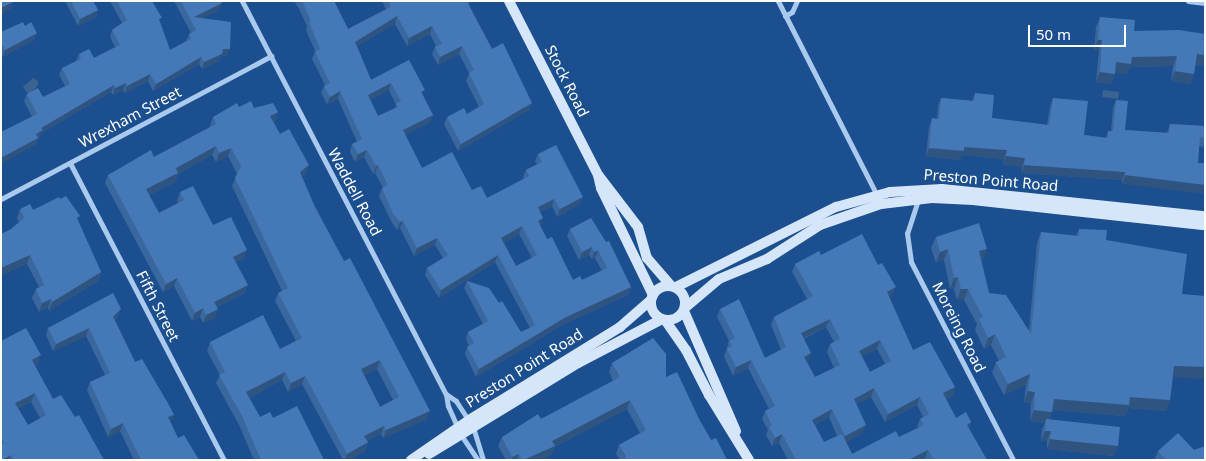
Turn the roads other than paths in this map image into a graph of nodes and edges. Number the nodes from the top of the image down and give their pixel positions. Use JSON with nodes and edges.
{"nodes":[{"id":1,"x":242,"y":1,"type":"edge"},
{"id":2,"x":509,"y":1,"type":"edge"},
{"id":3,"x":778,"y":1,"type":"edge"},
{"id":4,"x":797,"y":1,"type":"edge"},
{"id":5,"x":1188,"y":1,"type":"edge"},
{"id":6,"x":1205,"y":3,"type":"edge"},
{"id":7,"x":786,"y":16,"type":"junction"},
{"id":8,"x":271,"y":56,"type":"junction"},
{"id":9,"x":70,"y":163,"type":"junction"},
{"id":10,"x":598,"y":175,"type":"junction"},
{"id":11,"x":876,"y":194,"type":"junction"},
{"id":12,"x":1,"y":199,"type":"edge"},
{"id":13,"x":918,"y":200,"type":"junction"},
{"id":14,"x":881,"y":204,"type":"junction"},
{"id":15,"x":1205,"y":216,"type":"edge"},
{"id":16,"x":1205,"y":225,"type":"edge"},
{"id":17,"x":673,"y":286,"type":"junction"},
{"id":18,"x":652,"y":297,"type":"junction"},
{"id":19,"x":685,"y":309,"type":"junction"},
{"id":20,"x":663,"y":320,"type":"junction"},
{"id":21,"x":446,"y":394,"type":"junction"},
{"id":22,"x":471,"y":423,"type":"junction"},
{"id":23,"x":459,"y":431,"type":"junction"},
{"id":24,"x":736,"y":437,"type":"junction"},
{"id":25,"x":224,"y":460,"type":"edge"},
{"id":26,"x":411,"y":460,"type":"edge"},
{"id":27,"x":417,"y":460,"type":"edge"},
{"id":28,"x":478,"y":460,"type":"edge"},
{"id":29,"x":482,"y":460,"type":"edge"},
{"id":30,"x":748,"y":460,"type":"edge"},
{"id":31,"x":1014,"y":460,"type":"edge"}],
"edges":[{"from":1,"to":8,"type":"street","name":"Waddell Road"},
{"from":2,"to":10,"type":"main road","name":"Stock Road"},
{"from":3,"to":7,"type":"street"},
{"from":4,"to":7,"type":"street"},
{"from":5,"to":6,"type":"street"},
{"from":7,"to":11,"type":"street"},
{"from":8,"to":9,"type":"street","name":"Wrexham Street"},
{"from":8,"to":21,"type":"street","name":"Waddell Road"},
{"from":9,"to":12,"type":"street","name":"Wrexham Street"},
{"from":9,"to":25,"type":"street","name":"Fifth Street"},
{"from":10,"to":17,"type":"main road","name":"Stock Road"},
{"from":10,"to":18,"type":"main road","name":"Stock Road"},
{"from":11,"to":14,"type":"street"},
{"from":11,"to":15,"type":"main road","name":"Preston Point Road"},
{"from":11,"to":17,"type":"main road","name":"Preston Point Road"},
{"from":13,"to":14,"type":"main road","name":"Preston Point Road"},
{"from":13,"to":16,"type":"main road","name":"Preston Point Road"},
{"from":13,"to":31,"type":"street","name":"Moreing Road"},
{"from":14,"to":19,"type":"main road","name":"Preston Point Road"},
{"from":17,"to":18,"type":"main road"},
{"from":17,"to":19,"type":"main road","name":"Stock Road"},
{"from":18,"to":20,"type":"main road","name":"Stock Road"},
{"from":18,"to":22,"type":"main road","name":"Preston Point Road"},
{"from":19,"to":20,"type":"main road"},
{"from":19,"to":24,"type":"main road","name":"Stock Road"},
{"from":20,"to":22,"type":"main road","name":"Preston Point Road"},
{"from":20,"to":24,"type":"main road","name":"Stock Road"},
{"from":21,"to":22,"type":"street","name":"Waddell Road"},
{"from":21,"to":23,"type":"street","name":"Waddell Road"},
{"from":22,"to":23,"type":"main road","name":"Preston Point Road"},
{"from":22,"to":29,"type":"street","name":"Waddell Road"},
{"from":23,"to":26,"type":"main road","name":"Preston Point Road"},
{"from":23,"to":27,"type":"main road","name":"Preston Point Road"},
{"from":23,"to":28,"type":"street","name":"Waddell Road"},
{"from":24,"to":30,"type":"main road","name":"Stock Road"}]}
